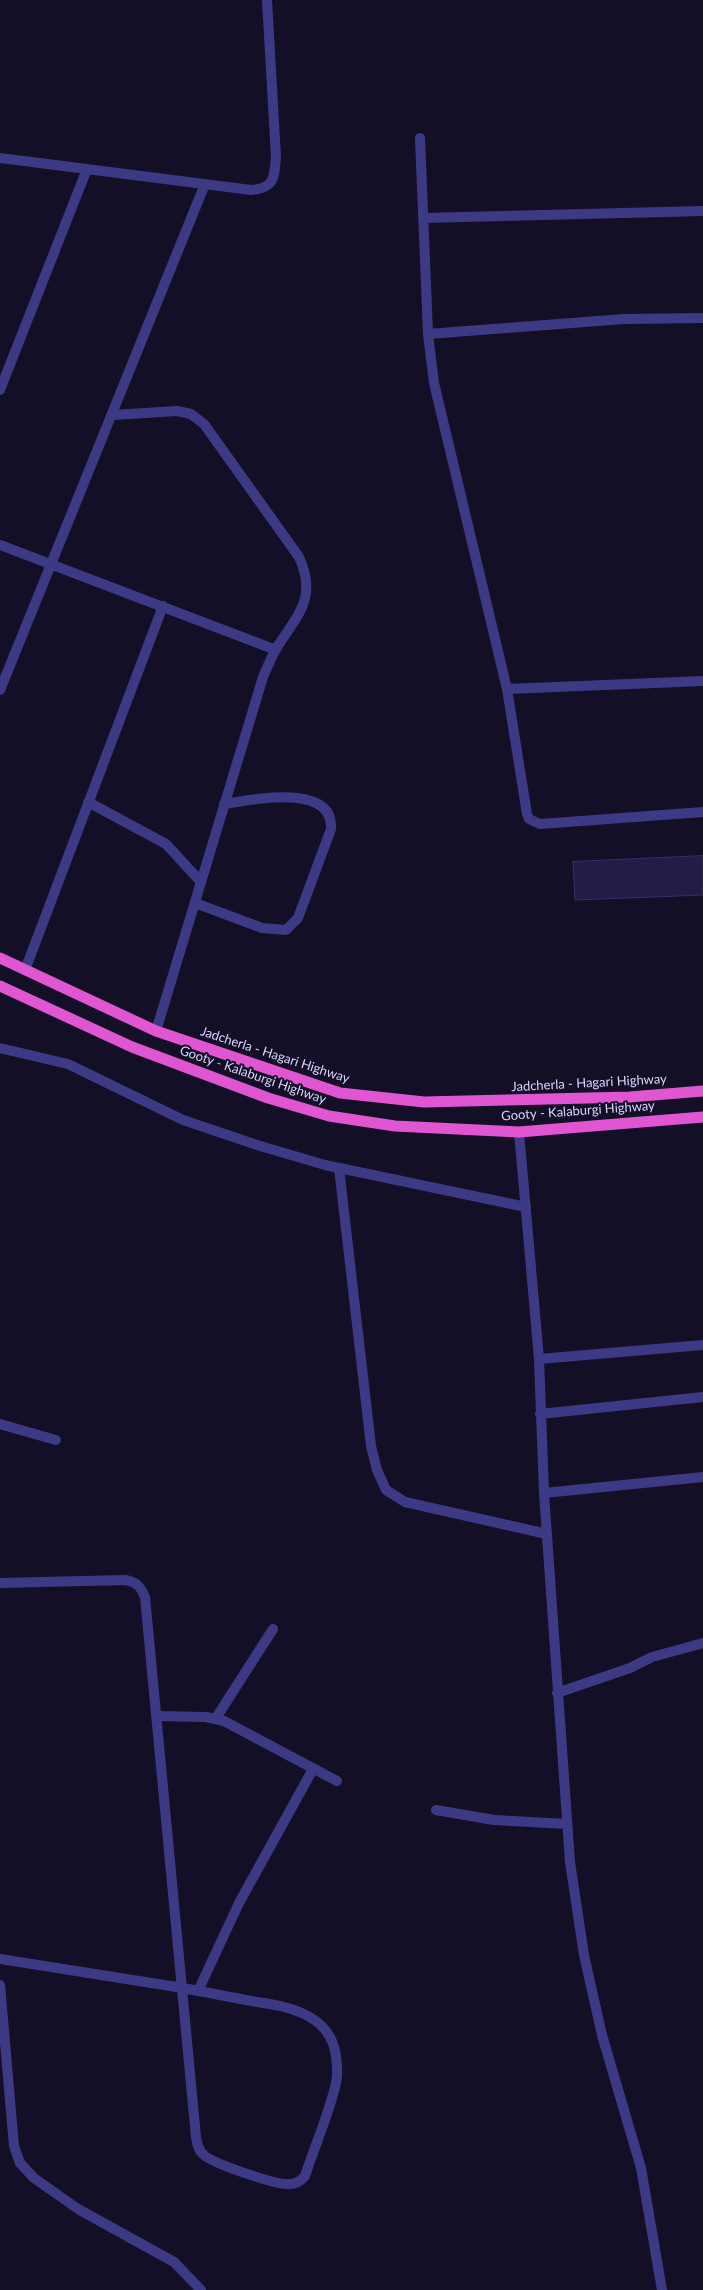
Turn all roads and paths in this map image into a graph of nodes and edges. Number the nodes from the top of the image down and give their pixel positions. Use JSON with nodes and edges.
{"nodes":[{"id":1,"x":266,"y":0,"type":"edge"},
{"id":2,"x":420,"y":138,"type":"dead end"},
{"id":3,"x":0,"y":158,"type":"edge"},
{"id":4,"x":87,"y":169,"type":"junction"},
{"id":5,"x":205,"y":184,"type":"junction"},
{"id":6,"x":703,"y":211,"type":"edge"},
{"id":7,"x":423,"y":218,"type":"junction"},
{"id":8,"x":703,"y":318,"type":"edge"},
{"id":9,"x":428,"y":334,"type":"junction"},
{"id":10,"x":0,"y":390,"type":"edge"},
{"id":11,"x":113,"y":415,"type":"junction"},
{"id":12,"x":0,"y":545,"type":"edge"},
{"id":13,"x":52,"y":565,"type":"junction"},
{"id":14,"x":163,"y":606,"type":"junction"},
{"id":15,"x":276,"y":650,"type":"junction"},
{"id":16,"x":703,"y":681,"type":"edge"},
{"id":17,"x":507,"y":689,"type":"junction"},
{"id":18,"x":0,"y":690,"type":"edge"},
{"id":19,"x":88,"y":802,"type":"junction"},
{"id":20,"x":224,"y":804,"type":"junction"},
{"id":21,"x":703,"y":812,"type":"edge"},
{"id":22,"x":201,"y":882,"type":"junction"},
{"id":23,"x":195,"y":903,"type":"junction"},
{"id":24,"x":0,"y":958,"type":"edge"},
{"id":25,"x":25,"y":970,"type":"junction"},
{"id":26,"x":0,"y":986,"type":"edge"},
{"id":27,"x":156,"y":1031,"type":"junction"},
{"id":28,"x":0,"y":1048,"type":"edge"},
{"id":29,"x":703,"y":1091,"type":"edge"},
{"id":30,"x":703,"y":1117,"type":"edge"},
{"id":31,"x":518,"y":1132,"type":"junction"},
{"id":32,"x":339,"y":1168,"type":"junction"},
{"id":33,"x":526,"y":1207,"type":"junction"},
{"id":34,"x":703,"y":1344,"type":"edge"},
{"id":35,"x":539,"y":1359,"type":"junction"},
{"id":36,"x":703,"y":1397,"type":"edge"},
{"id":37,"x":540,"y":1414,"type":"junction"},
{"id":38,"x":0,"y":1424,"type":"edge"},
{"id":39,"x":56,"y":1440,"type":"dead end"},
{"id":40,"x":703,"y":1477,"type":"edge"},
{"id":41,"x":544,"y":1493,"type":"junction"},
{"id":42,"x":547,"y":1534,"type":"junction"},
{"id":43,"x":0,"y":1583,"type":"edge"},
{"id":44,"x":273,"y":1629,"type":"dead end"},
{"id":45,"x":703,"y":1643,"type":"edge"},
{"id":46,"x":558,"y":1694,"type":"junction"},
{"id":47,"x":157,"y":1716,"type":"junction"},
{"id":48,"x":216,"y":1718,"type":"junction"},
{"id":49,"x":313,"y":1769,"type":"junction"},
{"id":50,"x":337,"y":1781,"type":"dead end"},
{"id":51,"x":436,"y":1810,"type":"dead end"},
{"id":52,"x":567,"y":1824,"type":"junction"},
{"id":53,"x":0,"y":1959,"type":"edge"},
{"id":54,"x":0,"y":1984,"type":"edge"},
{"id":55,"x":183,"y":1988,"type":"junction"},
{"id":56,"x":198,"y":1991,"type":"junction"},
{"id":57,"x":201,"y":2290,"type":"edge"},
{"id":58,"x":662,"y":2290,"type":"edge"}],
"edges":[{"from":1,"to":5,"type":"street"},
{"from":2,"to":7,"type":"street"},
{"from":3,"to":4,"type":"street"},
{"from":4,"to":5,"type":"street"},
{"from":4,"to":10,"type":"street"},
{"from":5,"to":11,"type":"street"},
{"from":6,"to":7,"type":"street"},
{"from":7,"to":9,"type":"street"},
{"from":8,"to":9,"type":"street"},
{"from":9,"to":17,"type":"street"},
{"from":11,"to":13,"type":"street"},
{"from":11,"to":15,"type":"street"},
{"from":12,"to":13,"type":"street"},
{"from":13,"to":14,"type":"street"},
{"from":13,"to":18,"type":"street"},
{"from":14,"to":15,"type":"street"},
{"from":14,"to":19,"type":"street"},
{"from":15,"to":20,"type":"street"},
{"from":16,"to":17,"type":"street"},
{"from":17,"to":21,"type":"street"},
{"from":19,"to":22,"type":"street"},
{"from":19,"to":25,"type":"street"},
{"from":20,"to":22,"type":"street"},
{"from":20,"to":23,"type":"street"},
{"from":22,"to":23,"type":"street"},
{"from":23,"to":27,"type":"street"},
{"from":24,"to":25,"type":"highway","name":"Jadcherla - Hagari Highway"},
{"from":25,"to":27,"type":"highway","name":"Jadcherla - Hagari Highway"},
{"from":26,"to":31,"type":"highway","name":"Gooty - Kalaburgi Highway"},
{"from":27,"to":29,"type":"highway","name":"Jadcherla - Hagari Highway"},
{"from":28,"to":32,"type":"street"},
{"from":30,"to":31,"type":"highway","name":"Gooty - Kalaburgi Highway"},
{"from":31,"to":33,"type":"street"},
{"from":32,"to":33,"type":"street"},
{"from":32,"to":42,"type":"street"},
{"from":33,"to":35,"type":"street"},
{"from":34,"to":35,"type":"street"},
{"from":35,"to":37,"type":"street"},
{"from":36,"to":37,"type":"street"},
{"from":37,"to":41,"type":"street"},
{"from":38,"to":39,"type":"street"},
{"from":40,"to":41,"type":"street"},
{"from":41,"to":42,"type":"street"},
{"from":42,"to":46,"type":"street"},
{"from":43,"to":47,"type":"street"},
{"from":44,"to":48,"type":"street"},
{"from":45,"to":46,"type":"street"},
{"from":46,"to":52,"type":"street"},
{"from":47,"to":48,"type":"street"},
{"from":47,"to":55,"type":"street"},
{"from":48,"to":49,"type":"street"},
{"from":49,"to":50,"type":"street"},
{"from":49,"to":56,"type":"street"},
{"from":51,"to":52,"type":"street"},
{"from":52,"to":58,"type":"street"},
{"from":53,"to":55,"type":"street"},
{"from":54,"to":57,"type":"street"},
{"from":55,"to":56,"type":"street"},
{"from":55,"to":56,"type":"street"}]}
